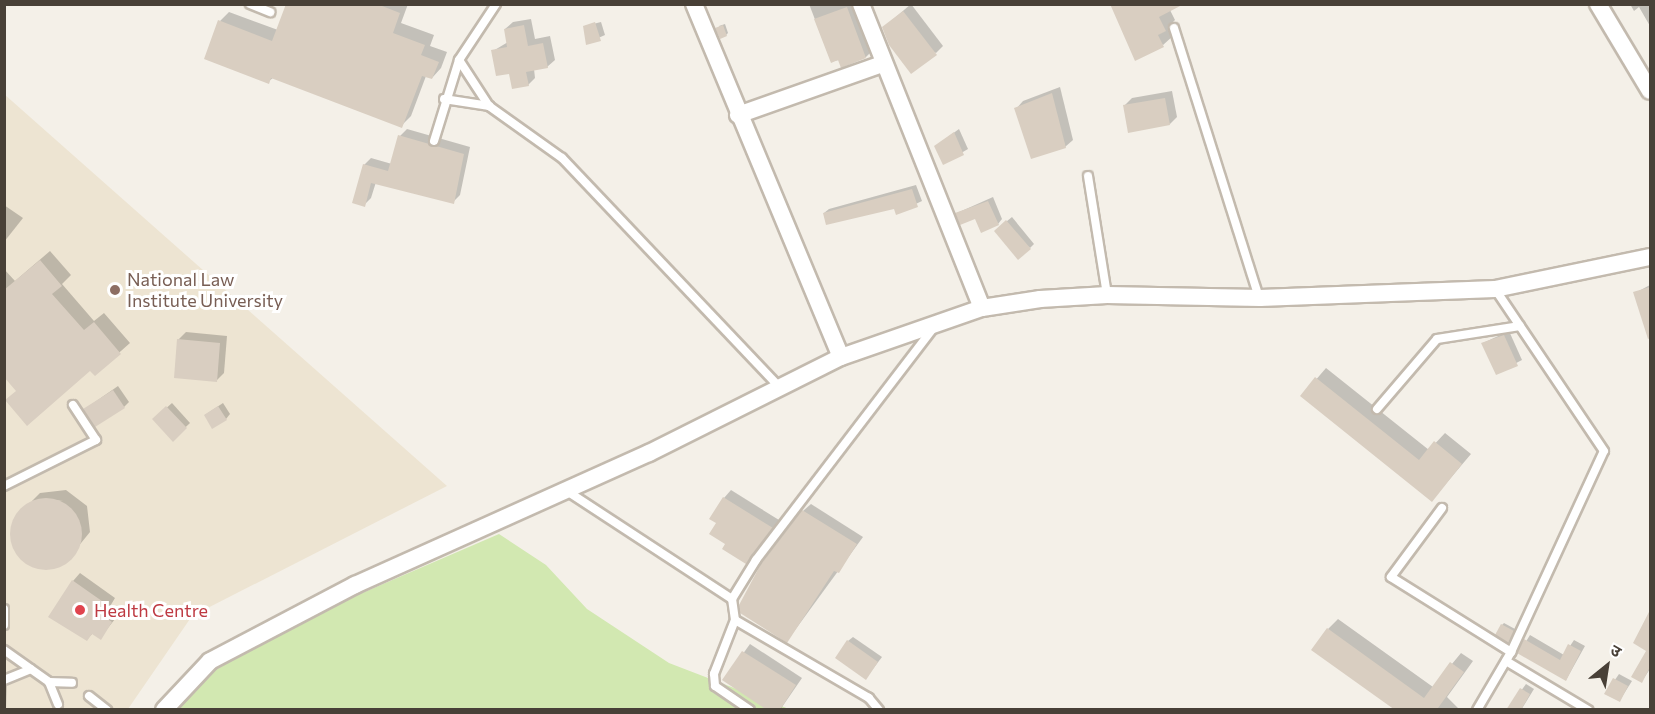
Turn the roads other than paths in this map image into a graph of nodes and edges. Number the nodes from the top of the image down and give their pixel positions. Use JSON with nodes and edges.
{"nodes":[{"id":1,"x":250,"y":4,"type":"edge"},
{"id":2,"x":496,"y":4,"type":"edge"},
{"id":3,"x":694,"y":4,"type":"edge"},
{"id":4,"x":861,"y":4,"type":"edge"},
{"id":5,"x":1598,"y":4,"type":"edge"},
{"id":6,"x":270,"y":12,"type":"dead end"},
{"id":7,"x":1174,"y":28,"type":"dead end"},
{"id":8,"x":459,"y":60,"type":"junction"},
{"id":9,"x":882,"y":64,"type":"junction"},
{"id":10,"x":1650,"y":91,"type":"edge"},
{"id":11,"x":444,"y":99,"type":"junction"},
{"id":12,"x":489,"y":106,"type":"junction"},
{"id":13,"x":738,"y":116,"type":"junction"},
{"id":14,"x":434,"y":141,"type":"dead end"},
{"id":15,"x":1088,"y":176,"type":"dead end"},
{"id":16,"x":1650,"y":256,"type":"edge"},
{"id":17,"x":1495,"y":288,"type":"junction"},
{"id":18,"x":1107,"y":295,"type":"junction"},
{"id":19,"x":1260,"y":298,"type":"junction"},
{"id":20,"x":982,"y":308,"type":"junction"},
{"id":21,"x":939,"y":323,"type":"junction"},
{"id":22,"x":1520,"y":326,"type":"junction"},
{"id":23,"x":841,"y":357,"type":"junction"},
{"id":24,"x":780,"y":388,"type":"junction"},
{"id":25,"x":73,"y":405,"type":"dead end"},
{"id":26,"x":1377,"y":409,"type":"dead end"},
{"id":27,"x":4,"y":486,"type":"edge"},
{"id":28,"x":566,"y":490,"type":"junction"},
{"id":29,"x":1442,"y":508,"type":"dead end"},
{"id":30,"x":732,"y":599,"type":"junction"},
{"id":31,"x":4,"y":609,"type":"edge"},
{"id":32,"x":735,"y":620,"type":"junction"},
{"id":33,"x":4,"y":625,"type":"edge"},
{"id":34,"x":4,"y":650,"type":"edge"},
{"id":35,"x":1511,"y":652,"type":"junction"},
{"id":36,"x":1506,"y":661,"type":"junction"},
{"id":37,"x":31,"y":669,"type":"junction"},
{"id":38,"x":4,"y":680,"type":"edge"},
{"id":39,"x":49,"y":682,"type":"junction"},
{"id":40,"x":72,"y":683,"type":"dead end"},
{"id":41,"x":89,"y":696,"type":"dead end"},
{"id":42,"x":58,"y":704,"type":"dead end"},
{"id":43,"x":107,"y":710,"type":"edge"},
{"id":44,"x":164,"y":710,"type":"edge"},
{"id":45,"x":750,"y":710,"type":"edge"},
{"id":46,"x":879,"y":710,"type":"edge"},
{"id":47,"x":1477,"y":710,"type":"edge"},
{"id":48,"x":1588,"y":710,"type":"edge"}],
"edges":[{"from":1,"to":6,"type":"lane"},
{"from":2,"to":8,"type":"lane"},
{"from":3,"to":13,"type":"street"},
{"from":4,"to":9,"type":"street"},
{"from":5,"to":10,"type":"street"},
{"from":7,"to":19,"type":"lane"},
{"from":8,"to":11,"type":"lane"},
{"from":8,"to":12,"type":"lane"},
{"from":9,"to":13,"type":"street"},
{"from":9,"to":20,"type":"street"},
{"from":11,"to":12,"type":"lane"},
{"from":11,"to":14,"type":"lane"},
{"from":12,"to":24,"type":"lane"},
{"from":13,"to":23,"type":"street"},
{"from":15,"to":18,"type":"lane"},
{"from":16,"to":17,"type":"street"},
{"from":17,"to":19,"type":"street"},
{"from":17,"to":22,"type":"lane"},
{"from":18,"to":19,"type":"street"},
{"from":18,"to":20,"type":"street"},
{"from":20,"to":21,"type":"street"},
{"from":21,"to":23,"type":"street"},
{"from":21,"to":30,"type":"lane"},
{"from":22,"to":26,"type":"lane"},
{"from":22,"to":35,"type":"lane"},
{"from":23,"to":24,"type":"street"},
{"from":24,"to":28,"type":"street"},
{"from":25,"to":27,"type":"lane"},
{"from":28,"to":30,"type":"lane"},
{"from":28,"to":44,"type":"street"},
{"from":29,"to":35,"type":"lane"},
{"from":30,"to":32,"type":"lane"},
{"from":31,"to":33,"type":"lane"},
{"from":32,"to":45,"type":"lane"},
{"from":32,"to":46,"type":"lane"},
{"from":34,"to":37,"type":"lane"},
{"from":35,"to":36,"type":"lane"},
{"from":36,"to":47,"type":"lane"},
{"from":36,"to":48,"type":"lane"},
{"from":37,"to":38,"type":"lane"},
{"from":37,"to":39,"type":"lane"},
{"from":39,"to":40,"type":"lane"},
{"from":39,"to":42,"type":"lane"},
{"from":41,"to":43,"type":"lane"}]}
